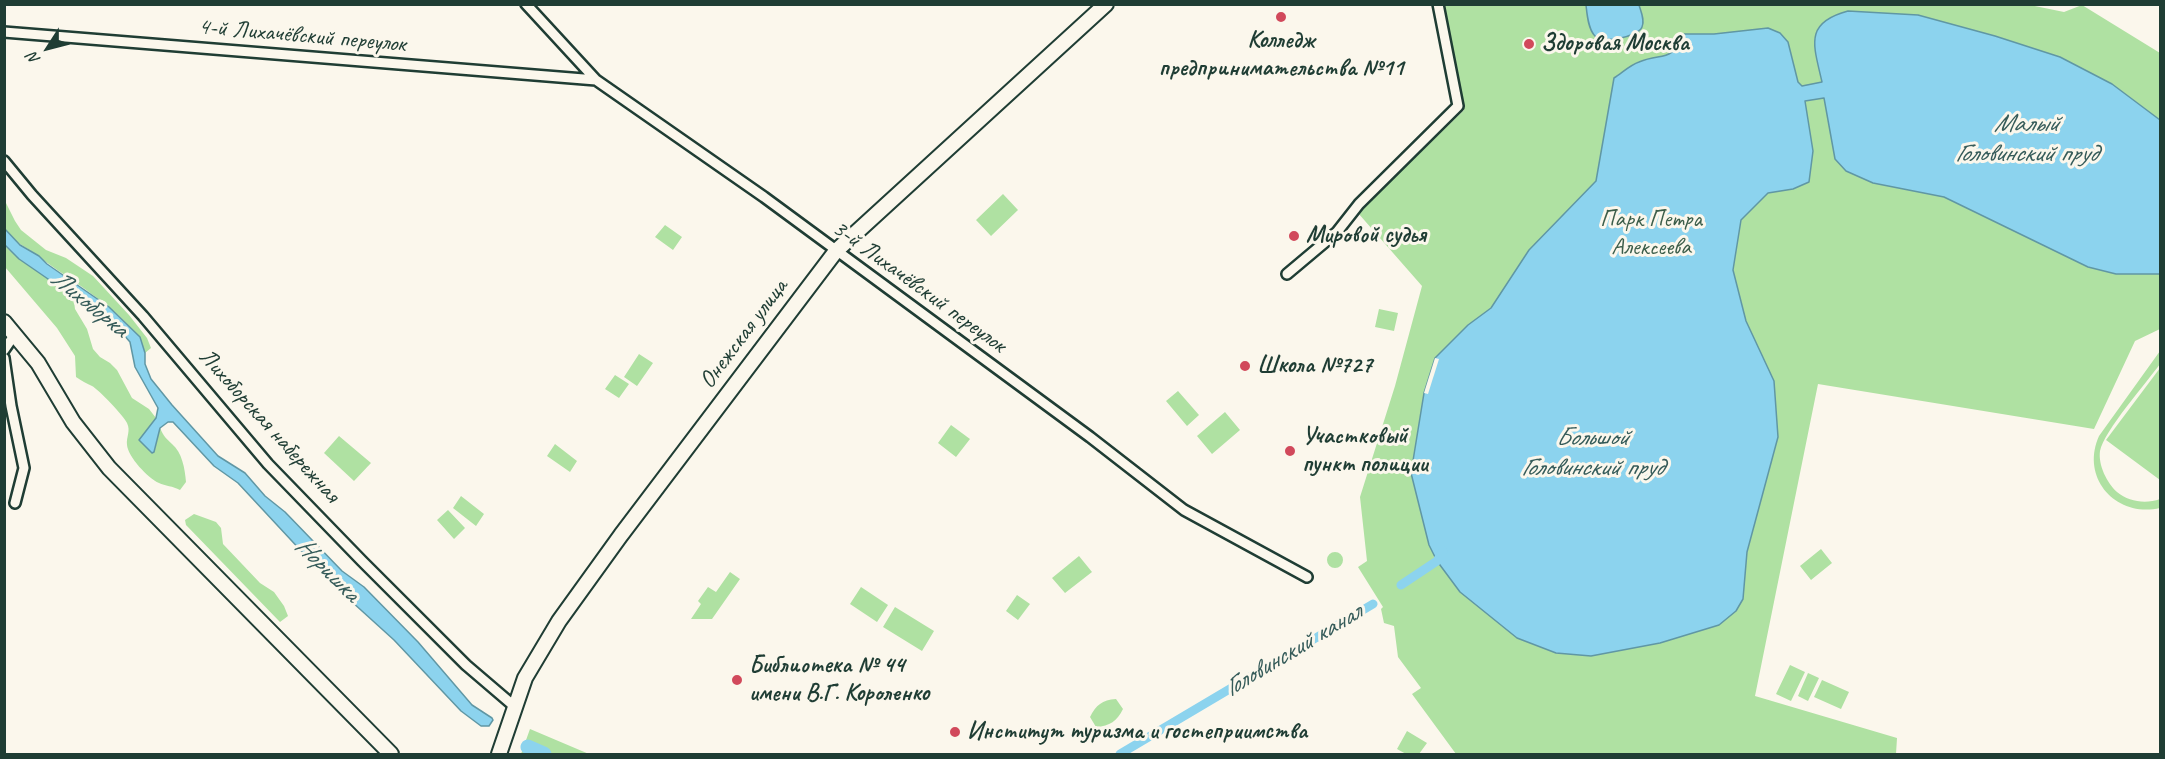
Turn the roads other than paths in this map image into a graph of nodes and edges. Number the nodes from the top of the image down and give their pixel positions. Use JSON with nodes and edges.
{"nodes":[{"id":1,"x":526,"y":4,"type":"edge"},
{"id":2,"x":1106,"y":4,"type":"edge"},
{"id":3,"x":1438,"y":4,"type":"edge"},
{"id":4,"x":4,"y":32,"type":"edge"},
{"id":5,"x":597,"y":80,"type":"junction"},
{"id":6,"x":4,"y":161,"type":"edge"},
{"id":7,"x":836,"y":251,"type":"junction"},
{"id":8,"x":1287,"y":274,"type":"dead end"},
{"id":9,"x":4,"y":322,"type":"edge"},
{"id":10,"x":15,"y":334,"type":"junction"},
{"id":11,"x":4,"y":350,"type":"edge"},
{"id":12,"x":4,"y":358,"type":"edge"},
{"id":13,"x":15,"y":503,"type":"dead end"},
{"id":14,"x":1307,"y":577,"type":"dead end"},
{"id":15,"x":514,"y":706,"type":"junction"},
{"id":16,"x":391,"y":754,"type":"edge"},
{"id":17,"x":499,"y":754,"type":"edge"}],
"edges":[{"from":1,"to":5,"type":"street","name":"3-й Лихачёвский переулок"},
{"from":2,"to":7,"type":"main road","name":"Онежская улица"},
{"from":3,"to":8,"type":"street"},
{"from":4,"to":5,"type":"street","name":"4-й Лихачёвский переулок"},
{"from":5,"to":7,"type":"street","name":"3-й Лихачёвский переулок"},
{"from":6,"to":15,"type":"street","name":"Лихоборская набережная"},
{"from":7,"to":14,"type":"street","name":"3-й Лихачёвский переулок"},
{"from":7,"to":15,"type":"main road","name":"Онежская улица"},
{"from":9,"to":10,"type":"main road"},
{"from":10,"to":11,"type":"street"},
{"from":10,"to":16,"type":"main road"},
{"from":12,"to":13,"type":"street"},
{"from":15,"to":17,"type":"main road","name":"Онежская улица"}]}
